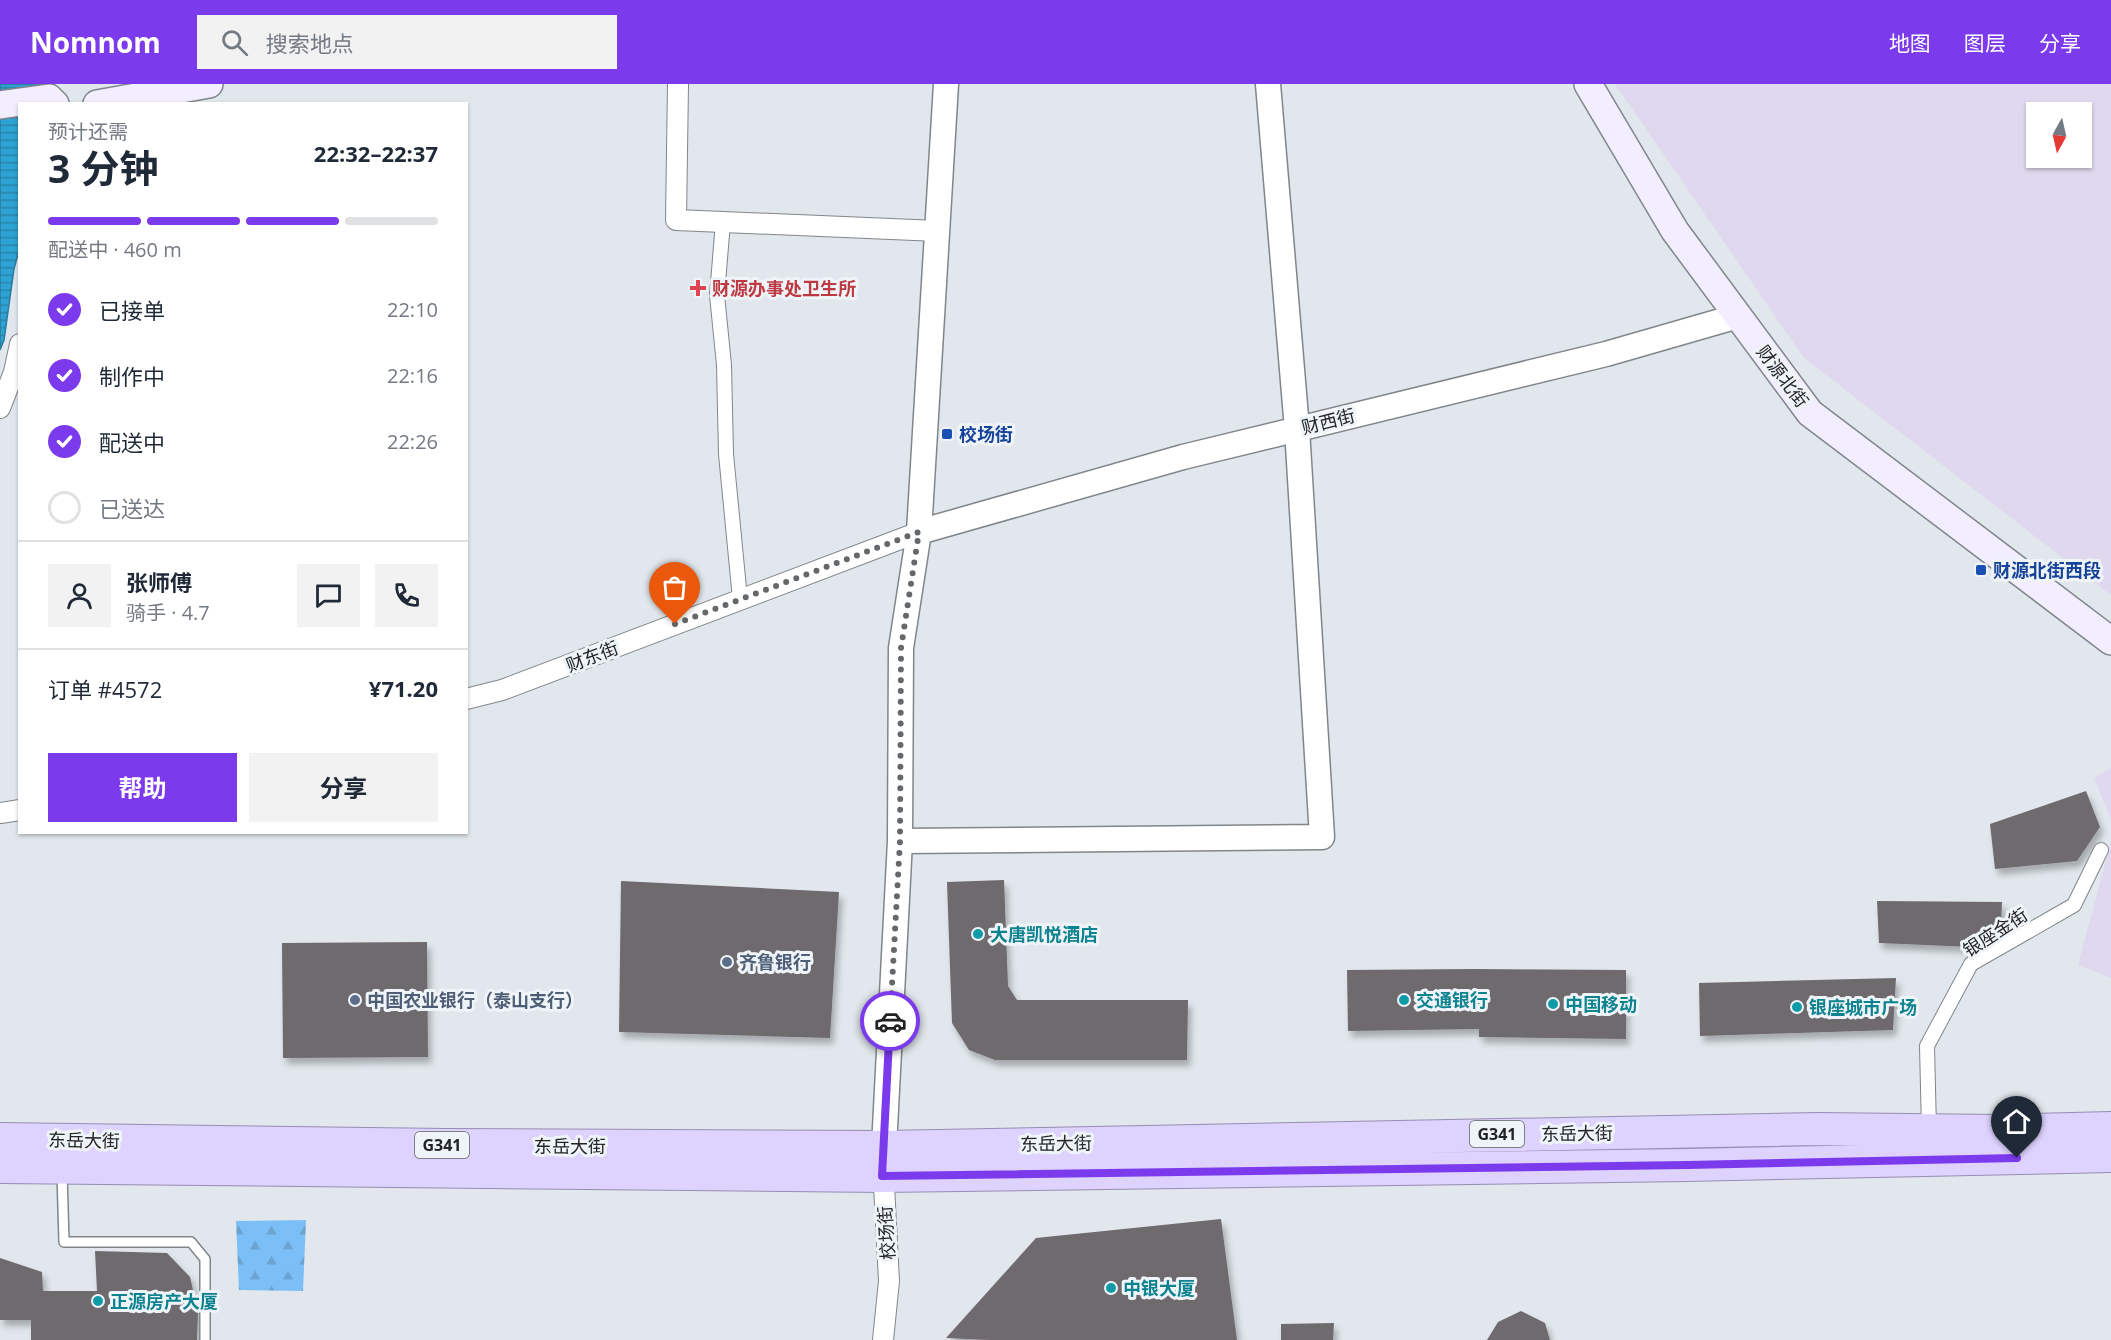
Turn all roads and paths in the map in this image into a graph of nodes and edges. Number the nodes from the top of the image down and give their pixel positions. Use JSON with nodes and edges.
{"nodes":[{"id":1,"x":678,"y":84,"type":"edge"},
{"id":2,"x":946,"y":84,"type":"edge"},
{"id":3,"x":1268,"y":84,"type":"edge"},
{"id":4,"x":1588,"y":84,"type":"edge"},
{"id":5,"x":200,"y":91,"type":"edge"},
{"id":6,"x":54,"y":95,"type":"edge"},
{"id":7,"x":113,"y":102,"type":"edge"},
{"id":8,"x":0,"y":105,"type":"edge"},
{"id":9,"x":723,"y":222,"type":"junction"},
{"id":10,"x":938,"y":231,"type":"junction"},
{"id":11,"x":1738,"y":316,"type":"junction"},
{"id":12,"x":18,"y":353,"type":"edge"},
{"id":13,"x":0,"y":408,"type":"edge"},
{"id":14,"x":1298,"y":429,"type":"junction"},
{"id":15,"x":919,"y":532,"type":"junction"},
{"id":16,"x":740,"y":599,"type":"junction"},
{"id":17,"x":2111,"y":641,"type":"edge"},
{"id":18,"x":468,"y":698,"type":"edge"},
{"id":19,"x":18,"y":810,"type":"edge"},
{"id":20,"x":0,"y":813,"type":"edge"},
{"id":21,"x":900,"y":841,"type":"junction"},
{"id":22,"x":2101,"y":850,"type":"dead end"},
{"id":23,"x":2111,"y":1128,"type":"edge"},
{"id":24,"x":1929,"y":1130,"type":"junction"},
{"id":25,"x":0,"y":1139,"type":"edge"},
{"id":26,"x":2111,"y":1156,"type":"edge"},
{"id":27,"x":883,"y":1161,"type":"junction"},
{"id":28,"x":0,"y":1167,"type":"edge"},
{"id":29,"x":62,"y":1168,"type":"junction"},
{"id":30,"x":204,"y":1340,"type":"edge"},
{"id":31,"x":884,"y":1340,"type":"edge"}],
"edges":[{"from":1,"to":9,"type":"street"},
{"from":2,"to":10,"type":"street","name":"校场街"},
{"from":3,"to":14,"type":"street"},
{"from":4,"to":11,"type":"main road","name":"财源北街"},
{"from":5,"to":7,"type":"main road"},
{"from":6,"to":8,"type":"main road"},
{"from":9,"to":10,"type":"street"},
{"from":9,"to":16,"type":"street"},
{"from":10,"to":15,"type":"street","name":"校场街"},
{"from":11,"to":14,"type":"street","name":"财西街"},
{"from":11,"to":17,"type":"main road","name":"财源北街"},
{"from":12,"to":13,"type":"street"},
{"from":14,"to":15,"type":"street","name":"财西街"},
{"from":14,"to":21,"type":"street"},
{"from":15,"to":16,"type":"street","name":"财东街"},
{"from":15,"to":21,"type":"street","name":"校场街"},
{"from":16,"to":18,"type":"street","name":"财东街"},
{"from":19,"to":20,"type":"street"},
{"from":21,"to":27,"type":"street","name":"校场街"},
{"from":22,"to":24,"type":"street","name":"银座金街"},
{"from":23,"to":24,"type":"highway","name":"东岳大街","number":"G341"},
{"from":24,"to":27,"type":"highway","name":"东岳大街","number":"G341"},
{"from":25,"to":27,"type":"highway","name":"东岳大街","number":"G341"},
{"from":26,"to":27,"type":"highway","name":"东岳大街","number":"G341"},
{"from":27,"to":29,"type":"highway","name":"东岳大街","number":"G341"},
{"from":27,"to":31,"type":"street","name":"校场街"},
{"from":28,"to":29,"type":"highway","name":"东岳大街","number":"G341"},
{"from":29,"to":30,"type":"lane"}]}
